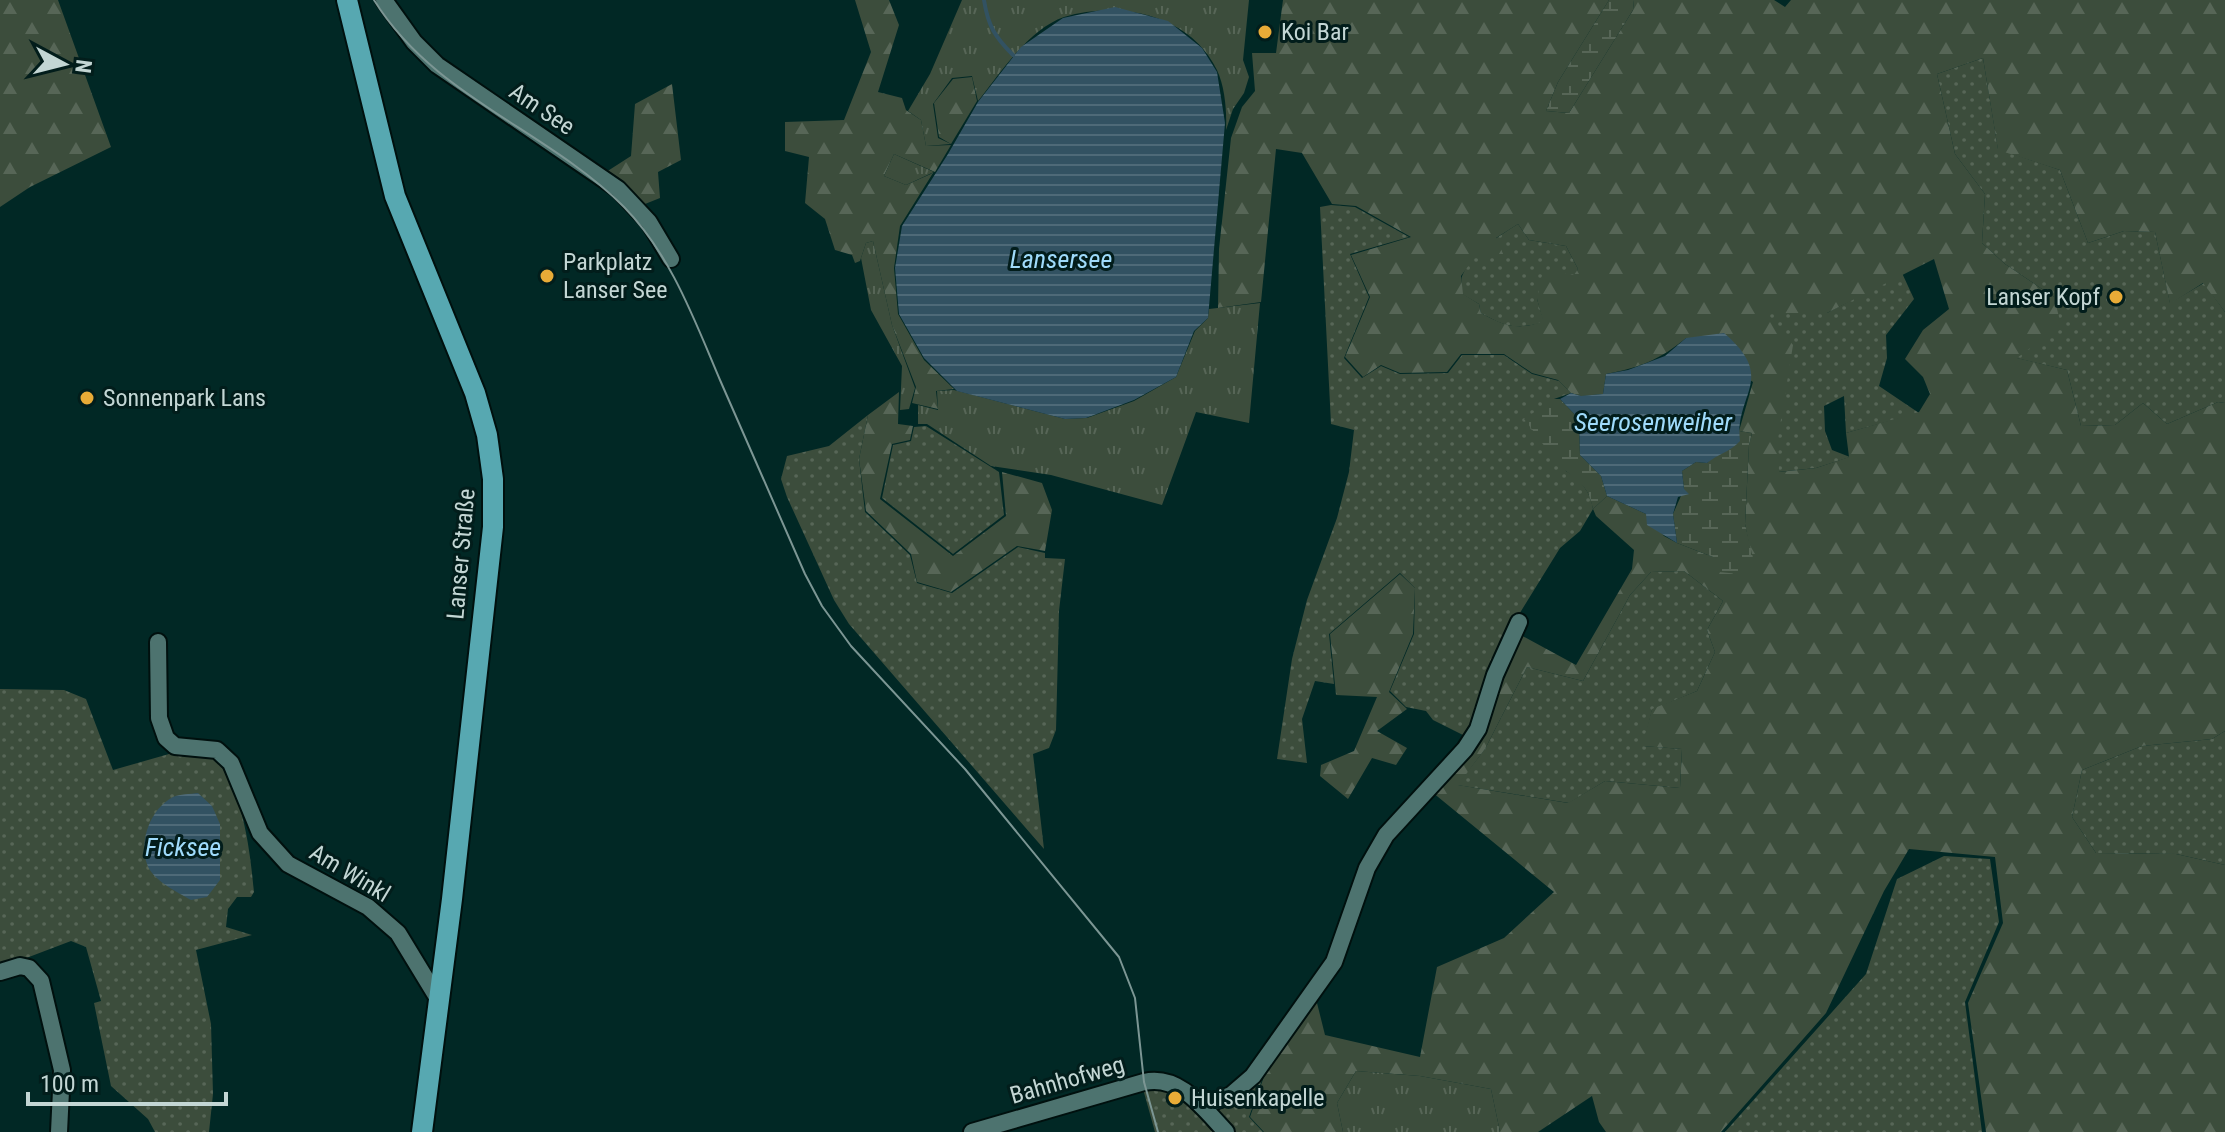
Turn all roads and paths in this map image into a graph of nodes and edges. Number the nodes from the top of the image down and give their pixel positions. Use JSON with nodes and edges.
{"nodes":[{"id":1,"x":347,"y":0,"type":"edge"},
{"id":2,"x":384,"y":0,"type":"edge"},
{"id":3,"x":671,"y":259,"type":"dead end"},
{"id":4,"x":1519,"y":622,"type":"dead end"},
{"id":5,"x":158,"y":642,"type":"dead end"},
{"id":6,"x":0,"y":972,"type":"edge"},
{"id":7,"x":440,"y":1002,"type":"junction"},
{"id":8,"x":1202,"y":1106,"type":"junction"},
{"id":9,"x":59,"y":1132,"type":"edge"},
{"id":10,"x":422,"y":1132,"type":"edge"},
{"id":11,"x":972,"y":1132,"type":"edge"},
{"id":12,"x":1226,"y":1132,"type":"edge"}],
"edges":[{"from":1,"to":7,"type":"main road","name":"Lanser Straße"},
{"from":2,"to":3,"type":"street","name":"Am See"},
{"from":4,"to":8,"type":"street"},
{"from":5,"to":7,"type":"street","name":"Am Winkl"},
{"from":6,"to":9,"type":"street"},
{"from":7,"to":10,"type":"main road","name":"Lanser Straße"},
{"from":8,"to":11,"type":"street","name":"Bahnhofweg"},
{"from":8,"to":12,"type":"street"}]}
